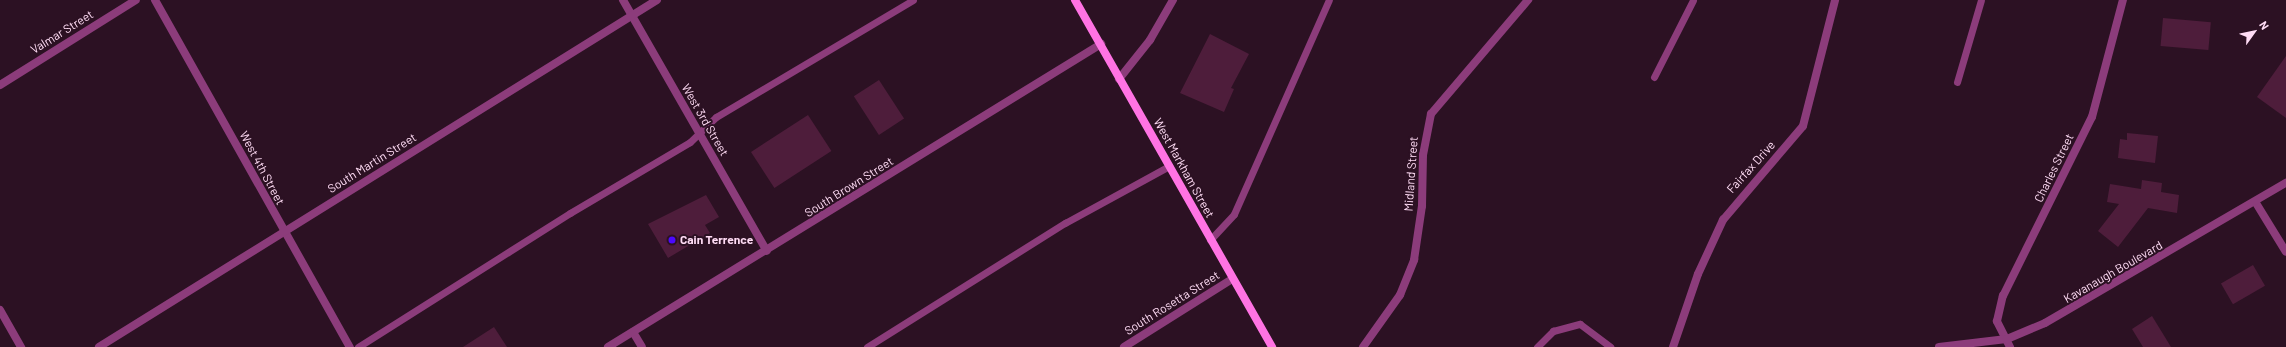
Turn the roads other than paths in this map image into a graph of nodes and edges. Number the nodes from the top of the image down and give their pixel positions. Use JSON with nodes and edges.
{"nodes":[{"id":1,"x":136,"y":0,"type":"edge"},
{"id":2,"x":155,"y":0,"type":"edge"},
{"id":3,"x":623,"y":0,"type":"edge"},
{"id":4,"x":657,"y":0,"type":"edge"},
{"id":5,"x":913,"y":0,"type":"edge"},
{"id":6,"x":1075,"y":0,"type":"edge"},
{"id":7,"x":1173,"y":0,"type":"edge"},
{"id":8,"x":1329,"y":0,"type":"edge"},
{"id":9,"x":1528,"y":0,"type":"edge"},
{"id":10,"x":1693,"y":0,"type":"edge"},
{"id":11,"x":1835,"y":0,"type":"edge"},
{"id":12,"x":1981,"y":0,"type":"edge"},
{"id":13,"x":2123,"y":0,"type":"edge"},
{"id":14,"x":631,"y":16,"type":"junction"},
{"id":15,"x":1101,"y":44,"type":"junction"},
{"id":16,"x":1654,"y":77,"type":"dead end"},
{"id":17,"x":1120,"y":79,"type":"junction"},
{"id":18,"x":1957,"y":82,"type":"dead end"},
{"id":19,"x":0,"y":85,"type":"edge"},
{"id":20,"x":698,"y":132,"type":"junction"},
{"id":21,"x":1169,"y":166,"type":"junction"},
{"id":22,"x":2286,"y":183,"type":"edge"},
{"id":23,"x":2256,"y":203,"type":"junction"},
{"id":24,"x":283,"y":232,"type":"junction"},
{"id":25,"x":1210,"y":240,"type":"junction"},
{"id":26,"x":767,"y":252,"type":"junction"},
{"id":27,"x":2286,"y":252,"type":"edge"},
{"id":28,"x":1232,"y":279,"type":"junction"},
{"id":29,"x":0,"y":310,"type":"edge"},
{"id":30,"x":633,"y":332,"type":"junction"},
{"id":31,"x":2008,"y":343,"type":"edge"},
{"id":32,"x":21,"y":347,"type":"edge"},
{"id":33,"x":99,"y":347,"type":"edge"},
{"id":34,"x":350,"y":347,"type":"edge"},
{"id":35,"x":358,"y":347,"type":"edge"},
{"id":36,"x":608,"y":347,"type":"edge"},
{"id":37,"x":642,"y":347,"type":"edge"},
{"id":38,"x":867,"y":347,"type":"edge"},
{"id":39,"x":1124,"y":347,"type":"edge"},
{"id":40,"x":1272,"y":347,"type":"edge"},
{"id":41,"x":1363,"y":347,"type":"edge"},
{"id":42,"x":1537,"y":347,"type":"edge"},
{"id":43,"x":1610,"y":347,"type":"edge"},
{"id":44,"x":1673,"y":347,"type":"edge"},
{"id":45,"x":1939,"y":347,"type":"edge"}],
"edges":[{"from":1,"to":19,"type":"street","name":"Valmar Street"},
{"from":2,"to":24,"type":"street","name":"West 4th Street"},
{"from":3,"to":14,"type":"street","name":"West 3rd Street"},
{"from":4,"to":14,"type":"street","name":"South Martin Street"},
{"from":5,"to":20,"type":"lane"},
{"from":6,"to":15,"type":"main road","name":"West Markham Street"},
{"from":7,"to":17,"type":"street"},
{"from":8,"to":25,"type":"lane"},
{"from":9,"to":41,"type":"street","name":"Midland Street"},
{"from":10,"to":16,"type":"lane"},
{"from":11,"to":44,"type":"street","name":"Fairfax Drive"},
{"from":12,"to":18,"type":"lane"},
{"from":13,"to":31,"type":"street","name":"Charles Street"},
{"from":14,"to":20,"type":"street","name":"West 3rd Street"},
{"from":14,"to":24,"type":"street","name":"South Martin Street"},
{"from":15,"to":17,"type":"main road","name":"West Markham Street"},
{"from":15,"to":26,"type":"street","name":"South Brown Street"},
{"from":17,"to":21,"type":"main road","name":"West Markham Street"},
{"from":20,"to":26,"type":"street","name":"West 3rd Street"},
{"from":20,"to":35,"type":"lane"},
{"from":21,"to":25,"type":"main road","name":"West Markham Street"},
{"from":21,"to":38,"type":"lane"},
{"from":22,"to":23,"type":"street","name":"Kavanaugh Boulevard"},
{"from":23,"to":27,"type":"street"},
{"from":23,"to":31,"type":"street","name":"Kavanaugh Boulevard"},
{"from":24,"to":33,"type":"street","name":"South Martin Street"},
{"from":24,"to":34,"type":"street","name":"West 4th Street"},
{"from":25,"to":28,"type":"main road","name":"West Markham Street"},
{"from":26,"to":30,"type":"street","name":"South Brown Street"},
{"from":28,"to":39,"type":"street","name":"South Rosetta Street"},
{"from":28,"to":40,"type":"main road","name":"West Markham Street"},
{"from":29,"to":32,"type":"street"},
{"from":30,"to":36,"type":"street","name":"South Brown Street"},
{"from":30,"to":37,"type":"street"},
{"from":31,"to":45,"type":"street","name":"Kavanaugh Boulevard"},
{"from":42,"to":43,"type":"lane"}]}
